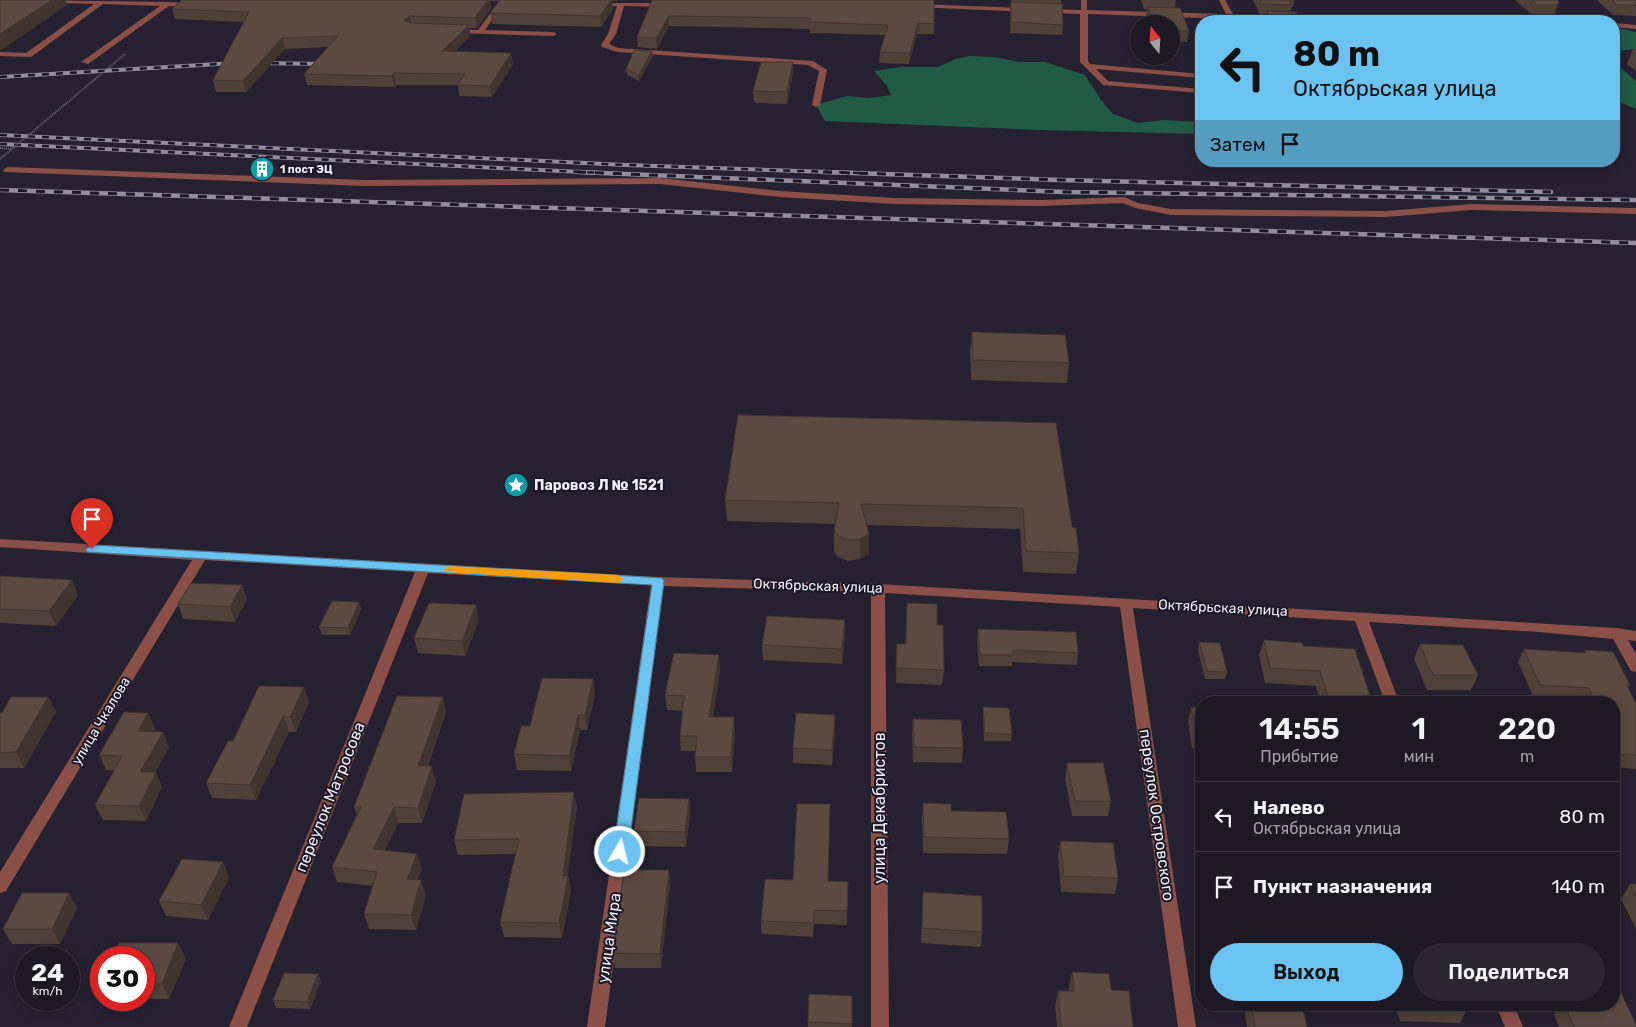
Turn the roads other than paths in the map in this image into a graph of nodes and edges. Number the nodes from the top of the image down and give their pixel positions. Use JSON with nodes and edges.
{"nodes":[{"id":1,"x":30,"y":0,"type":"edge"},
{"id":2,"x":1084,"y":0,"type":"edge"},
{"id":3,"x":1222,"y":0,"type":"edge"},
{"id":4,"x":169,"y":2,"type":"edge"},
{"id":5,"x":100,"y":3,"type":"junction"},
{"id":6,"x":490,"y":4,"type":"dead end"},
{"id":7,"x":500,"y":4,"type":"junction"},
{"id":8,"x":509,"y":4,"type":"edge"},
{"id":9,"x":592,"y":4,"type":"edge"},
{"id":10,"x":622,"y":4,"type":"junction"},
{"id":11,"x":680,"y":5,"type":"edge"},
{"id":12,"x":197,"y":6,"type":"edge"},
{"id":13,"x":912,"y":6,"type":"edge"},
{"id":14,"x":1086,"y":12,"type":"junction"},
{"id":15,"x":1230,"y":15,"type":"edge"},
{"id":16,"x":1195,"y":16,"type":"edge"},
{"id":17,"x":1620,"y":25,"type":"edge"},
{"id":18,"x":1636,"y":27,"type":"edge"},
{"id":19,"x":441,"y":30,"type":"edge"},
{"id":20,"x":480,"y":32,"type":"junction"},
{"id":21,"x":553,"y":34,"type":"dead end"},
{"id":22,"x":0,"y":54,"type":"edge"},
{"id":23,"x":85,"y":62,"type":"dead end"},
{"id":24,"x":1088,"y":66,"type":"junction"},
{"id":25,"x":1195,"y":75,"type":"edge"},
{"id":26,"x":1195,"y":91,"type":"edge"},
{"id":27,"x":816,"y":105,"type":"dead end"},
{"id":28,"x":7,"y":170,"type":"dead end"},
{"id":29,"x":1636,"y":211,"type":"edge"},
{"id":30,"x":0,"y":543,"type":"edge"},
{"id":31,"x":201,"y":556,"type":"junction"},
{"id":32,"x":423,"y":568,"type":"junction"},
{"id":33,"x":658,"y":581,"type":"junction"},
{"id":34,"x":878,"y":588,"type":"junction"},
{"id":35,"x":1126,"y":602,"type":"junction"},
{"id":36,"x":1360,"y":616,"type":"junction"},
{"id":37,"x":1617,"y":633,"type":"junction"},
{"id":38,"x":1636,"y":636,"type":"edge"},
{"id":39,"x":1636,"y":667,"type":"edge"},
{"id":40,"x":1390,"y":696,"type":"edge"},
{"id":41,"x":0,"y":886,"type":"edge"},
{"id":42,"x":1507,"y":1011,"type":"edge"},
{"id":43,"x":238,"y":1027,"type":"edge"},
{"id":44,"x":596,"y":1027,"type":"edge"},
{"id":45,"x":880,"y":1027,"type":"edge"},
{"id":46,"x":1187,"y":1027,"type":"edge"},
{"id":47,"x":1514,"y":1027,"type":"edge"}],
"edges":[{"from":1,"to":5,"type":"street"},
{"from":2,"to":14,"type":"street"},
{"from":3,"to":15,"type":"street"},
{"from":4,"to":5,"type":"street"},
{"from":4,"to":12,"type":"street"},
{"from":4,"to":23,"type":"street"},
{"from":5,"to":22,"type":"street"},
{"from":6,"to":7,"type":"street"},
{"from":7,"to":8,"type":"street"},
{"from":7,"to":20,"type":"street"},
{"from":9,"to":10,"type":"street"},
{"from":10,"to":11,"type":"street"},
{"from":10,"to":27,"type":"street"},
{"from":13,"to":14,"type":"street"},
{"from":14,"to":16,"type":"street"},
{"from":14,"to":24,"type":"street"},
{"from":17,"to":18,"type":"street"},
{"from":19,"to":20,"type":"street"},
{"from":20,"to":21,"type":"street"},
{"from":24,"to":25,"type":"street"},
{"from":24,"to":26,"type":"street"},
{"from":28,"to":29,"type":"street"},
{"from":30,"to":31,"type":"street","name":"Октябрьская улица"},
{"from":31,"to":32,"type":"street","name":"Октябрьская улица"},
{"from":31,"to":41,"type":"street","name":"улица Чкалова"},
{"from":32,"to":33,"type":"street","name":"Октябрьская улица"},
{"from":32,"to":43,"type":"street","name":"переулок Матросова"},
{"from":33,"to":34,"type":"street","name":"Октябрьская улица"},
{"from":33,"to":44,"type":"street","name":"улица Мира"},
{"from":34,"to":35,"type":"street","name":"Октябрьская улица"},
{"from":34,"to":45,"type":"street","name":"улица Декабристов"},
{"from":35,"to":36,"type":"street","name":"Октябрьская улица"},
{"from":35,"to":46,"type":"street","name":"переулок Островского"},
{"from":36,"to":37,"type":"street","name":"Октябрьская улица"},
{"from":36,"to":40,"type":"street"},
{"from":37,"to":38,"type":"street","name":"Октябрьская улица"},
{"from":37,"to":39,"type":"street"},
{"from":42,"to":47,"type":"street"}]}
